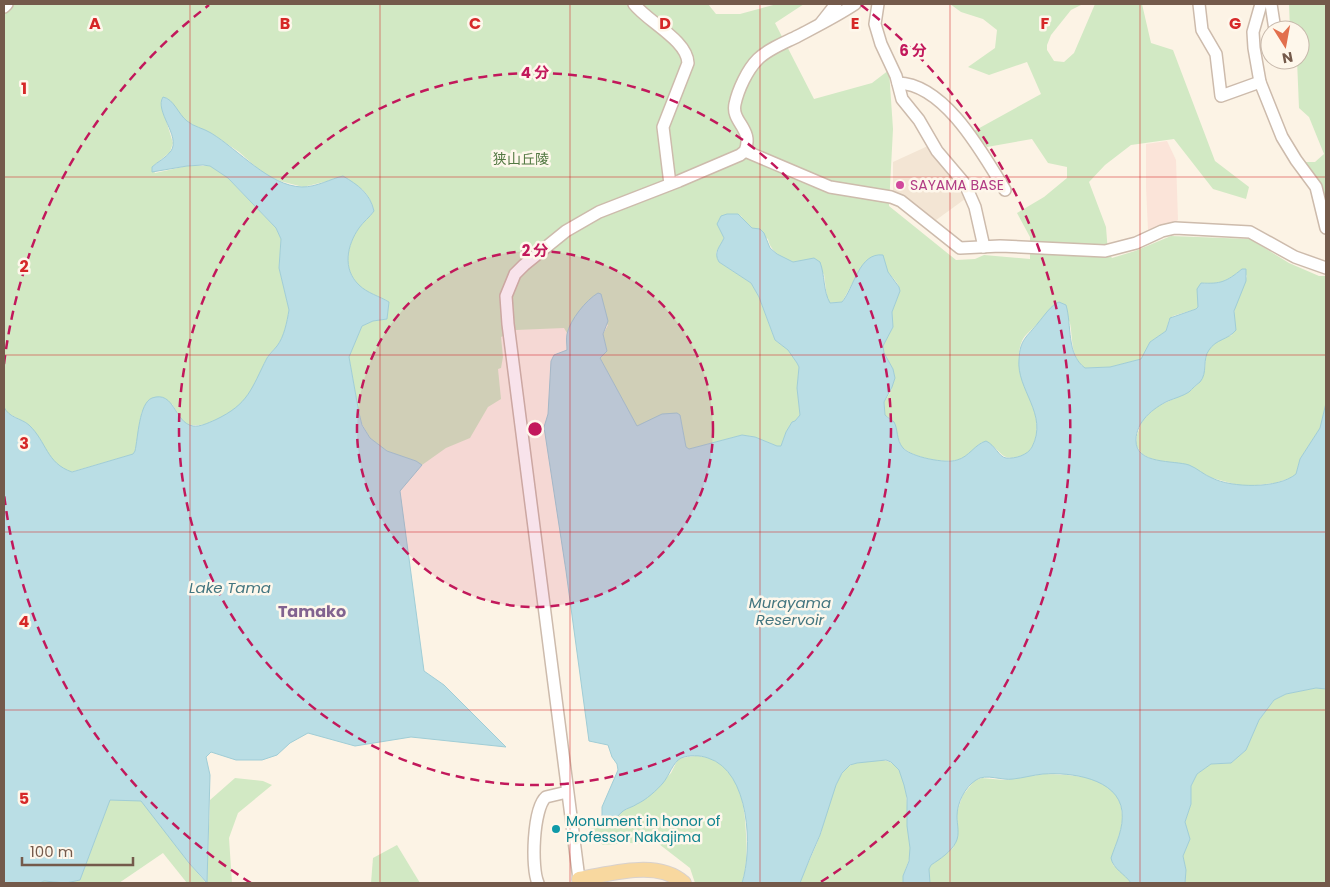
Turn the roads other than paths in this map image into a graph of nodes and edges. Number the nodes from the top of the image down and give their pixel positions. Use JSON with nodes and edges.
{"nodes":[{"id":1,"x":7,"y":4,"type":"edge"},
{"id":2,"x":634,"y":4,"type":"edge"},
{"id":3,"x":836,"y":4,"type":"edge"},
{"id":4,"x":855,"y":4,"type":"edge"},
{"id":5,"x":878,"y":4,"type":"edge"},
{"id":6,"x":1199,"y":4,"type":"edge"},
{"id":7,"x":1261,"y":4,"type":"edge"},
{"id":8,"x":1272,"y":4,"type":"edge"},
{"id":9,"x":4,"y":7,"type":"edge"},
{"id":10,"x":1274,"y":20,"type":"edge"},
{"id":11,"x":820,"y":24,"type":"junction"},
{"id":12,"x":1260,"y":82,"type":"junction"},
{"id":13,"x":898,"y":83,"type":"junction"},
{"id":14,"x":745,"y":151,"type":"junction"},
{"id":15,"x":670,"y":184,"type":"junction"},
{"id":16,"x":1004,"y":190,"type":"dead end"},
{"id":17,"x":1326,"y":228,"type":"edge"},
{"id":18,"x":984,"y":247,"type":"junction"},
{"id":19,"x":1326,"y":268,"type":"edge"},
{"id":20,"x":567,"y":792,"type":"junction"},
{"id":21,"x":580,"y":881,"type":"edge"},
{"id":22,"x":538,"y":883,"type":"edge"},
{"id":23,"x":684,"y":883,"type":"edge"}],
"edges":[{"from":1,"to":9,"type":"street"},
{"from":2,"to":15,"type":"street"},
{"from":3,"to":11,"type":"street"},
{"from":4,"to":11,"type":"street"},
{"from":5,"to":13,"type":"street"},
{"from":6,"to":12,"type":"street"},
{"from":7,"to":12,"type":"street"},
{"from":8,"to":10,"type":"street"},
{"from":11,"to":14,"type":"street"},
{"from":12,"to":17,"type":"street"},
{"from":13,"to":16,"type":"street"},
{"from":13,"to":18,"type":"street"},
{"from":14,"to":15,"type":"street"},
{"from":14,"to":18,"type":"street"},
{"from":15,"to":20,"type":"street"},
{"from":18,"to":19,"type":"street"},
{"from":20,"to":21,"type":"street"},
{"from":20,"to":22,"type":"street"},
{"from":21,"to":23,"type":"main road"}]}
